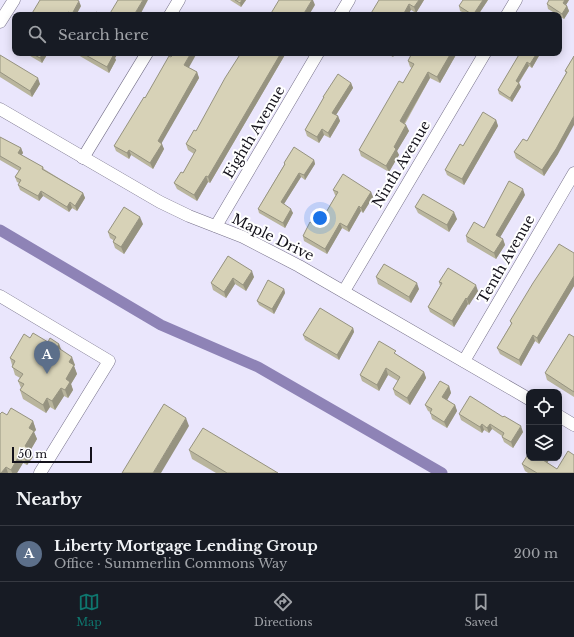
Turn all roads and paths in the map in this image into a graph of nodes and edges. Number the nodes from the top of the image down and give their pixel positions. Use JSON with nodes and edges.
{"nodes":[{"id":1,"x":14,"y":0,"type":"edge"},
{"id":2,"x":179,"y":0,"type":"edge"},
{"id":3,"x":349,"y":0,"type":"edge"},
{"id":4,"x":516,"y":0,"type":"edge"},
{"id":5,"x":172,"y":12,"type":"edge"},
{"id":6,"x":342,"y":12,"type":"edge"},
{"id":7,"x":509,"y":12,"type":"edge"},
{"id":8,"x":0,"y":22,"type":"edge"},
{"id":9,"x":145,"y":56,"type":"edge"},
{"id":10,"x":316,"y":56,"type":"edge"},
{"id":11,"x":483,"y":56,"type":"edge"},
{"id":12,"x":0,"y":109,"type":"edge"},
{"id":13,"x":83,"y":158,"type":"junction"},
{"id":14,"x":574,"y":173,"type":"edge"},
{"id":15,"x":216,"y":226,"type":"junction"},
{"id":16,"x":344,"y":291,"type":"junction"},
{"id":17,"x":0,"y":296,"type":"edge"},
{"id":18,"x":464,"y":361,"type":"junction"},
{"id":19,"x":526,"y":397,"type":"edge"},
{"id":20,"x":562,"y":418,"type":"edge"},
{"id":21,"x":574,"y":425,"type":"edge"},
{"id":22,"x":40,"y":473,"type":"edge"}],
"edges":[{"from":1,"to":8,"type":"street"},
{"from":2,"to":5,"type":"street"},
{"from":3,"to":6,"type":"street"},
{"from":4,"to":7,"type":"street"},
{"from":9,"to":13,"type":"street"},
{"from":10,"to":15,"type":"street","name":"Eighth Avenue"},
{"from":11,"to":16,"type":"street","name":"Ninth Avenue"},
{"from":12,"to":13,"type":"street","name":"Maple Drive"},
{"from":13,"to":15,"type":"street","name":"Maple Drive"},
{"from":14,"to":18,"type":"street","name":"Tenth Avenue"},
{"from":15,"to":16,"type":"street","name":"Maple Drive"},
{"from":16,"to":18,"type":"street","name":"Maple Drive"},
{"from":17,"to":22,"type":"street"},
{"from":18,"to":19,"type":"street","name":"Maple Drive"},
{"from":20,"to":21,"type":"street"}]}
